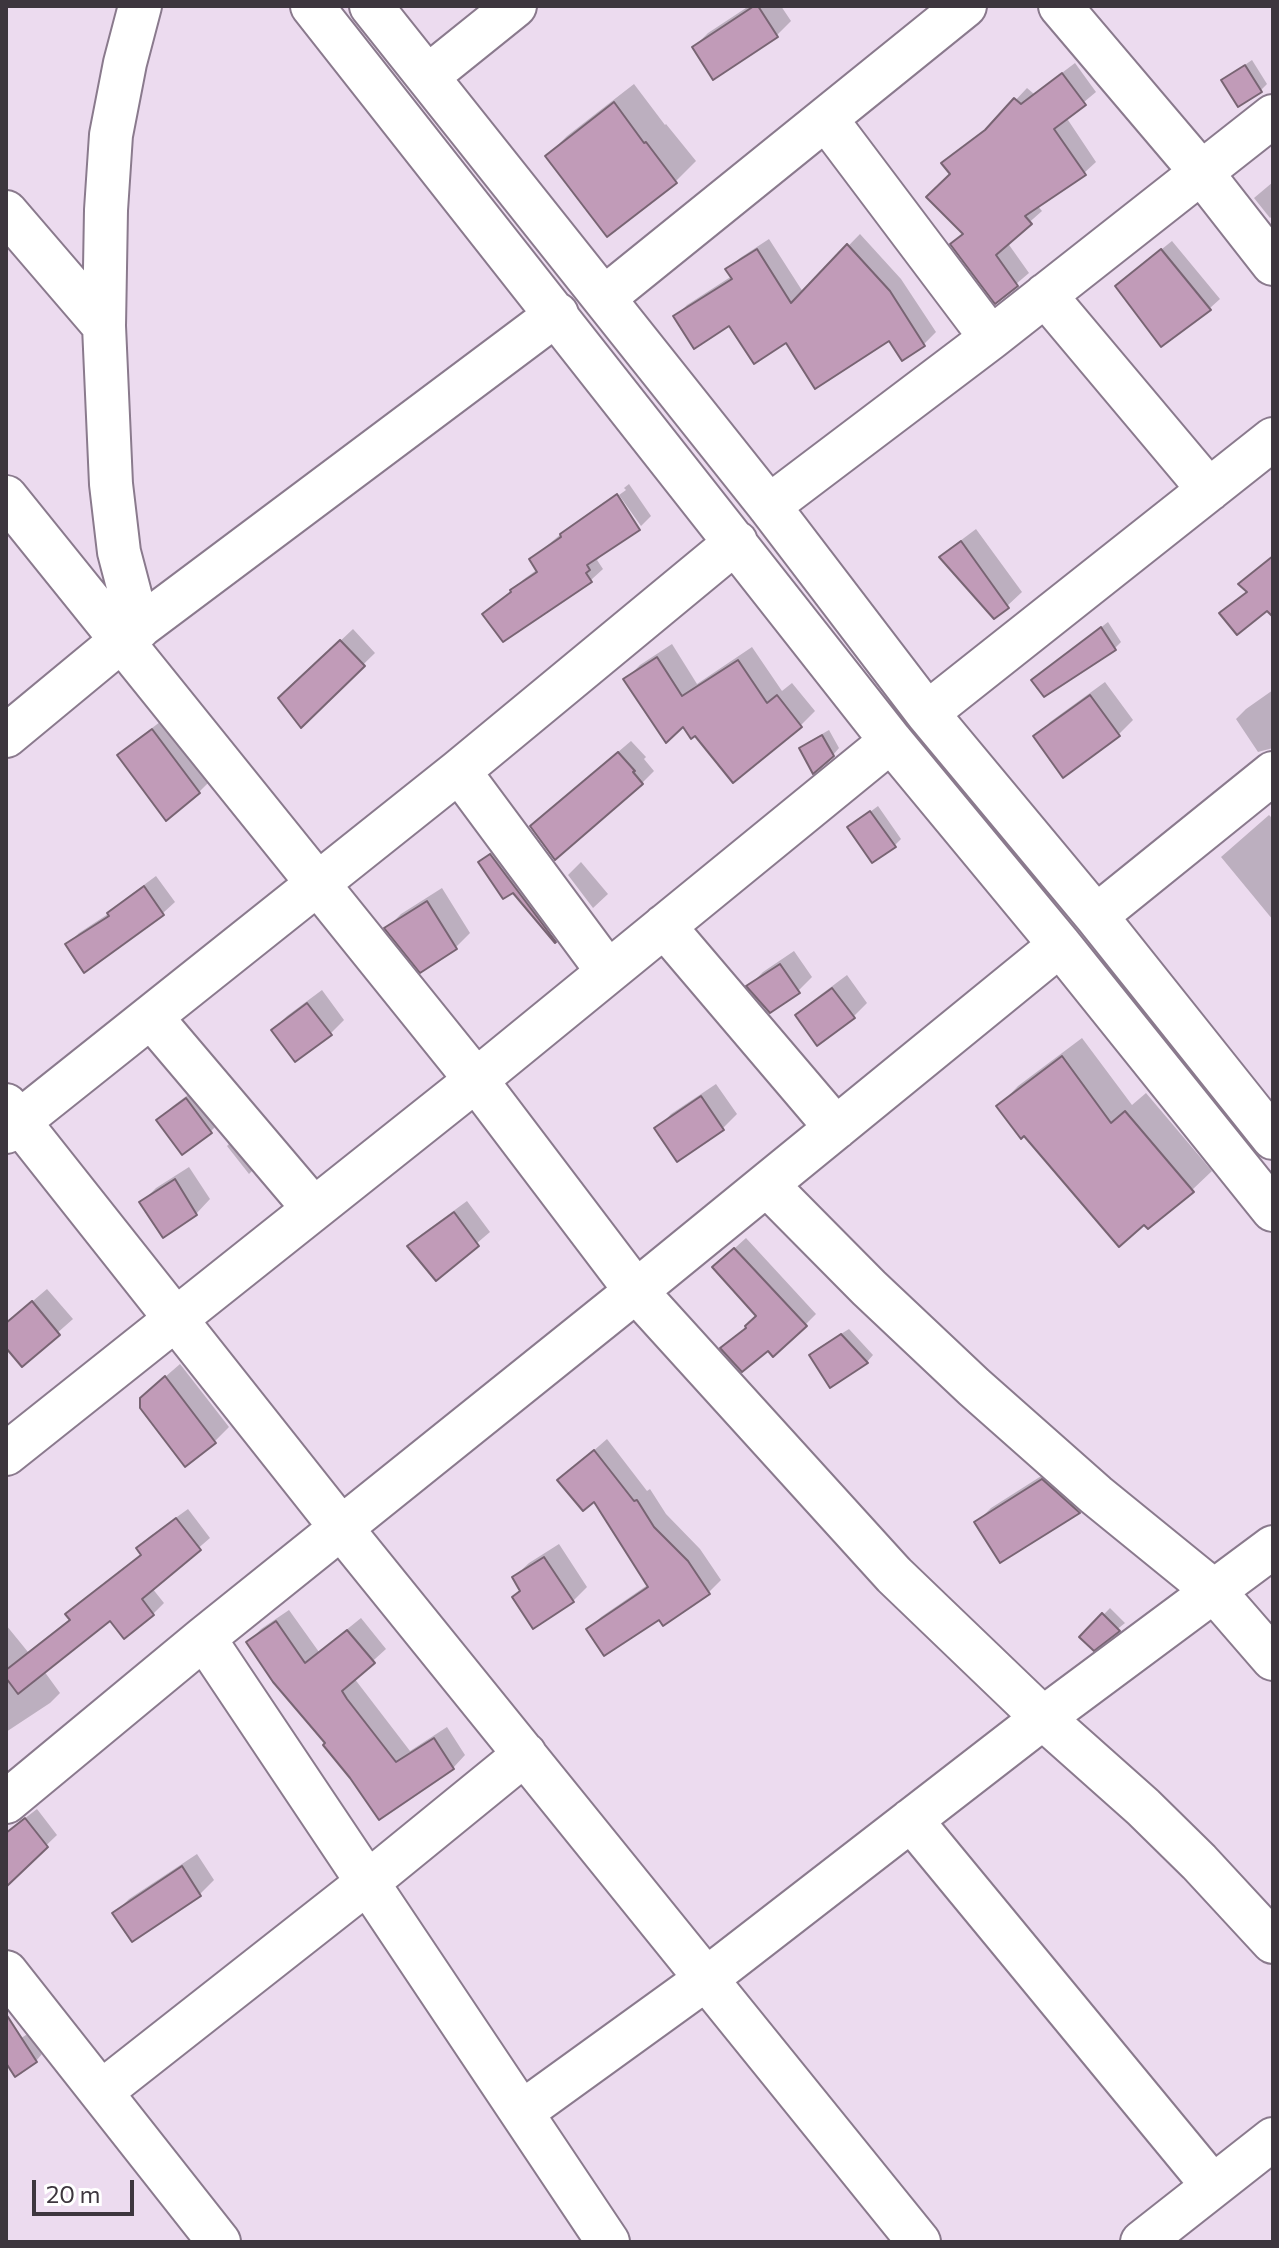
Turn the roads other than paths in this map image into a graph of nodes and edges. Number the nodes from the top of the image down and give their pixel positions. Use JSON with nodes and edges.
{"nodes":[{"id":1,"x":140,"y":6,"type":"edge"},
{"id":2,"x":312,"y":6,"type":"edge"},
{"id":3,"x":371,"y":6,"type":"edge"},
{"id":4,"x":515,"y":6,"type":"edge"},
{"id":5,"x":965,"y":6,"type":"edge"},
{"id":6,"x":1060,"y":6,"type":"edge"},
{"id":7,"x":428,"y":76,"type":"junction"},
{"id":8,"x":1273,"y":116,"type":"edge"},
{"id":9,"x":826,"y":119,"type":"junction"},
{"id":10,"x":1201,"y":172,"type":"junction"},
{"id":11,"x":6,"y":212,"type":"edge"},
{"id":12,"x":1273,"y":264,"type":"edge"},
{"id":13,"x":1045,"y":295,"type":"junction"},
{"id":14,"x":605,"y":297,"type":"junction"},
{"id":15,"x":557,"y":314,"type":"junction"},
{"id":16,"x":104,"y":326,"type":"junction"},
{"id":17,"x":991,"y":338,"type":"junction"},
{"id":18,"x":1273,"y":439,"type":"edge"},
{"id":19,"x":1209,"y":490,"type":"junction"},
{"id":20,"x":6,"y":497,"type":"edge"},
{"id":21,"x":769,"y":506,"type":"junction"},
{"id":22,"x":736,"y":542,"type":"junction"},
{"id":23,"x":131,"y":634,"type":"junction"},
{"id":24,"x":927,"y":713,"type":"junction"},
{"id":25,"x":6,"y":736,"type":"edge"},
{"id":26,"x":891,"y":741,"type":"junction"},
{"id":27,"x":459,"y":771,"type":"junction"},
{"id":28,"x":1273,"y":773,"type":"edge"},
{"id":29,"x":317,"y":885,"type":"junction"},
{"id":30,"x":1096,"y":916,"type":"junction"},
{"id":31,"x":664,"y":926,"type":"junction"},
{"id":32,"x":1060,"y":945,"type":"junction"},
{"id":33,"x":608,"y":972,"type":"junction"},
{"id":34,"x":151,"y":1017,"type":"junction"},
{"id":35,"x":476,"y":1080,"type":"junction"},
{"id":36,"x":11,"y":1120,"type":"edge"},
{"id":37,"x":836,"y":1128,"type":"junction"},
{"id":38,"x":1273,"y":1138,"type":"edge"},
{"id":39,"x":767,"y":1185,"type":"junction"},
{"id":40,"x":314,"y":1209,"type":"junction"},
{"id":41,"x":1273,"y":1210,"type":"edge"},
{"id":42,"x":636,"y":1291,"type":"junction"},
{"id":43,"x":175,"y":1320,"type":"junction"},
{"id":44,"x":6,"y":1454,"type":"edge"},
{"id":45,"x":342,"y":1529,"type":"junction"},
{"id":46,"x":1273,"y":1547,"type":"edge"},
{"id":47,"x":1214,"y":1591,"type":"junction"},
{"id":48,"x":204,"y":1638,"type":"junction"},
{"id":49,"x":1273,"y":1659,"type":"edge"},
{"id":50,"x":1043,"y":1718,"type":"junction"},
{"id":51,"x":525,"y":1754,"type":"junction"},
{"id":52,"x":6,"y":1802,"type":"edge"},
{"id":53,"x":911,"y":1820,"type":"junction"},
{"id":54,"x":368,"y":1882,"type":"junction"},
{"id":55,"x":1273,"y":1942,"type":"edge"},
{"id":56,"x":6,"y":1972,"type":"edge"},
{"id":57,"x":706,"y":1979,"type":"junction"},
{"id":58,"x":101,"y":2092,"type":"junction"},
{"id":59,"x":522,"y":2112,"type":"junction"},
{"id":60,"x":1273,"y":2139,"type":"edge"},
{"id":61,"x":1213,"y":2186,"type":"junction"},
{"id":62,"x":219,"y":2242,"type":"edge"},
{"id":63,"x":608,"y":2242,"type":"edge"},
{"id":64,"x":919,"y":2242,"type":"edge"},
{"id":65,"x":1142,"y":2242,"type":"edge"}],
"edges":[{"from":1,"to":16,"type":"street"},
{"from":2,"to":15,"type":"street"},
{"from":3,"to":7,"type":"street"},
{"from":4,"to":7,"type":"street"},
{"from":5,"to":9,"type":"street"},
{"from":6,"to":10,"type":"street"},
{"from":7,"to":14,"type":"street"},
{"from":8,"to":10,"type":"street"},
{"from":9,"to":14,"type":"street"},
{"from":9,"to":17,"type":"street"},
{"from":10,"to":12,"type":"street"},
{"from":10,"to":13,"type":"street"},
{"from":11,"to":16,"type":"street"},
{"from":13,"to":17,"type":"street"},
{"from":13,"to":19,"type":"street"},
{"from":14,"to":21,"type":"street"},
{"from":15,"to":22,"type":"street"},
{"from":15,"to":23,"type":"street"},
{"from":16,"to":23,"type":"street"},
{"from":17,"to":21,"type":"street"},
{"from":18,"to":19,"type":"street"},
{"from":19,"to":24,"type":"street"},
{"from":20,"to":23,"type":"street"},
{"from":21,"to":24,"type":"street"},
{"from":22,"to":26,"type":"street"},
{"from":22,"to":27,"type":"street"},
{"from":23,"to":25,"type":"street"},
{"from":23,"to":29,"type":"street"},
{"from":24,"to":30,"type":"street"},
{"from":26,"to":31,"type":"street"},
{"from":26,"to":32,"type":"street"},
{"from":27,"to":29,"type":"street"},
{"from":27,"to":33,"type":"street"},
{"from":28,"to":30,"type":"street"},
{"from":29,"to":34,"type":"street"},
{"from":29,"to":35,"type":"street"},
{"from":30,"to":38,"type":"street"},
{"from":31,"to":33,"type":"street"},
{"from":31,"to":37,"type":"street"},
{"from":32,"to":37,"type":"street"},
{"from":32,"to":41,"type":"street"},
{"from":33,"to":35,"type":"street"},
{"from":34,"to":36,"type":"street"},
{"from":34,"to":40,"type":"street"},
{"from":35,"to":40,"type":"street"},
{"from":35,"to":42,"type":"street"},
{"from":36,"to":43,"type":"street"},
{"from":37,"to":39,"type":"street"},
{"from":39,"to":42,"type":"street"},
{"from":39,"to":47,"type":"street"},
{"from":40,"to":43,"type":"street"},
{"from":42,"to":45,"type":"street"},
{"from":42,"to":50,"type":"street"},
{"from":43,"to":44,"type":"street"},
{"from":43,"to":45,"type":"street"},
{"from":45,"to":48,"type":"street"},
{"from":45,"to":51,"type":"street"},
{"from":46,"to":47,"type":"street"},
{"from":47,"to":49,"type":"street"},
{"from":47,"to":50,"type":"street"},
{"from":48,"to":52,"type":"street"},
{"from":48,"to":54,"type":"street"},
{"from":50,"to":53,"type":"street"},
{"from":50,"to":55,"type":"street"},
{"from":51,"to":54,"type":"street"},
{"from":51,"to":57,"type":"street"},
{"from":53,"to":57,"type":"street"},
{"from":53,"to":61,"type":"street"},
{"from":54,"to":58,"type":"street"},
{"from":54,"to":59,"type":"street"},
{"from":56,"to":58,"type":"street"},
{"from":57,"to":59,"type":"street"},
{"from":57,"to":64,"type":"street"},
{"from":58,"to":62,"type":"street"},
{"from":59,"to":63,"type":"street"},
{"from":60,"to":61,"type":"street"},
{"from":61,"to":65,"type":"street"}]}
